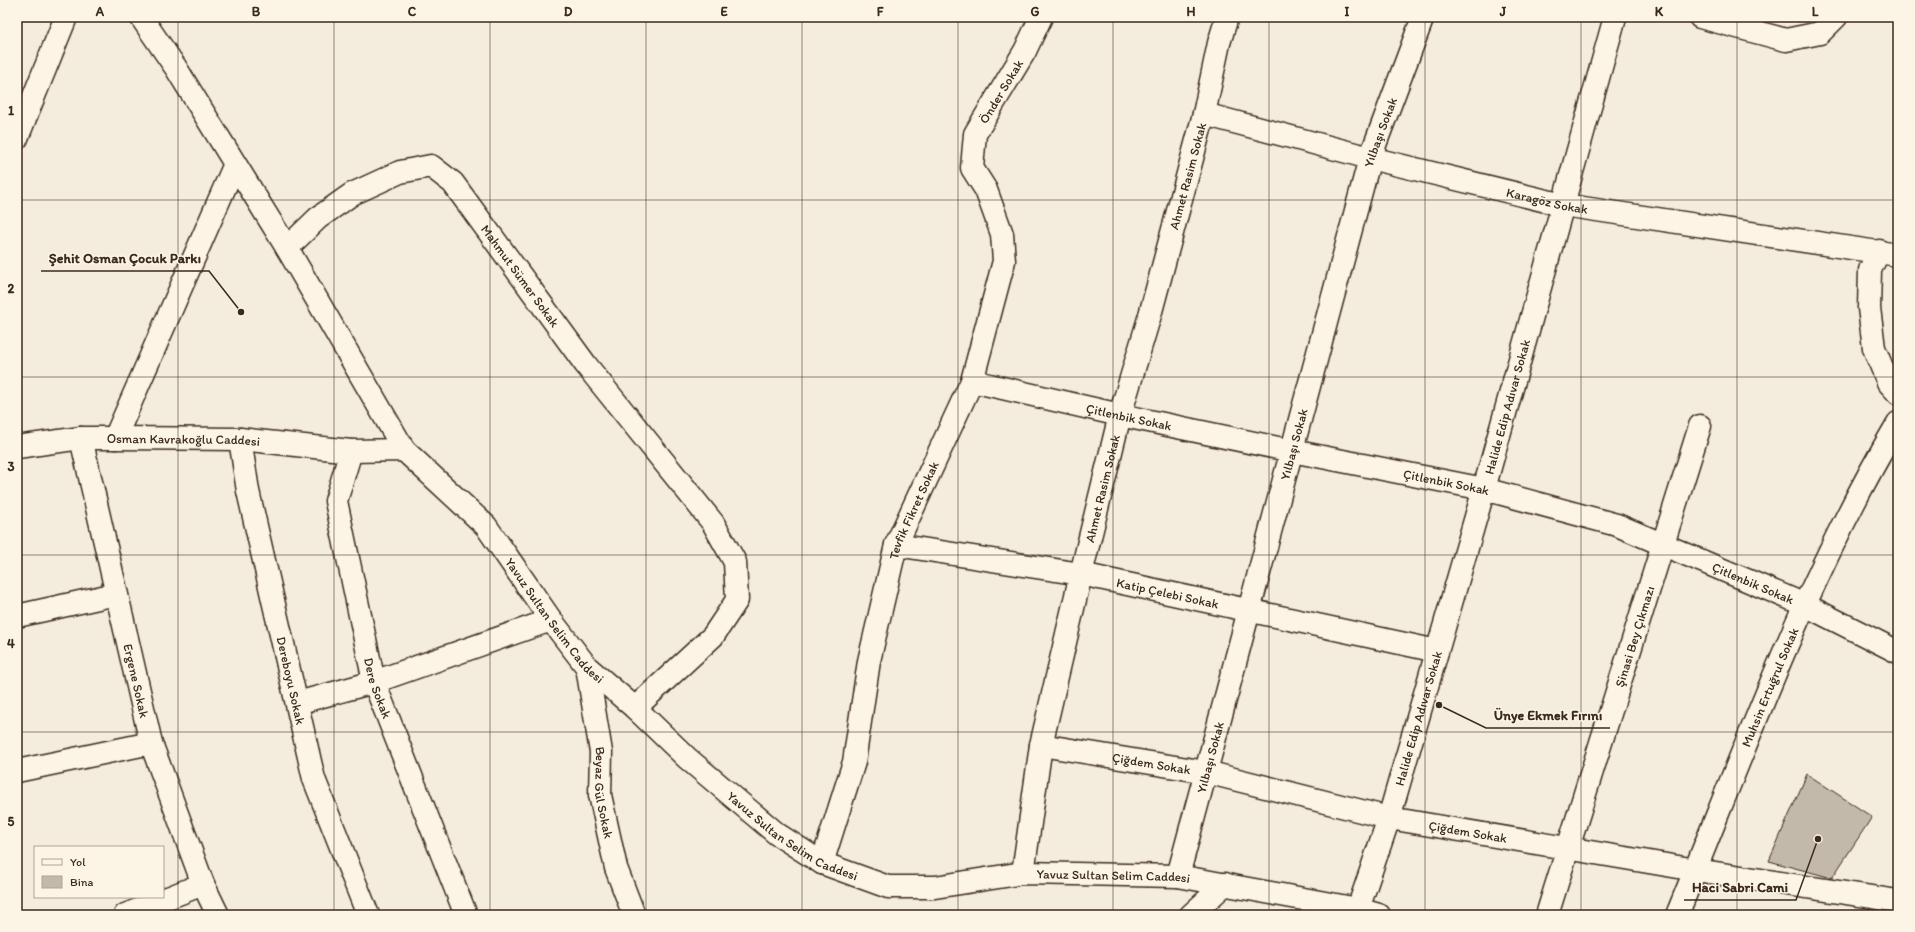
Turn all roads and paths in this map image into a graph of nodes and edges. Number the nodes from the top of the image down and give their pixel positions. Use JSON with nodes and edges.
{"nodes":[{"id":1,"x":66,"y":17,"type":"edge"},
{"id":2,"x":141,"y":17,"type":"edge"},
{"id":3,"x":1040,"y":17,"type":"edge"},
{"id":4,"x":1228,"y":17,"type":"edge"},
{"id":5,"x":1423,"y":17,"type":"edge"},
{"id":6,"x":1615,"y":17,"type":"edge"},
{"id":7,"x":1700,"y":17,"type":"edge"},
{"id":8,"x":1836,"y":17,"type":"edge"},
{"id":9,"x":1204,"y":114,"type":"junction"},
{"id":10,"x":17,"y":138,"type":"edge"},
{"id":11,"x":1370,"y":158,"type":"junction"},
{"id":12,"x":235,"y":164,"type":"junction"},
{"id":13,"x":972,"y":168,"type":"joint"},
{"id":14,"x":1564,"y":205,"type":"junction"},
{"id":15,"x":287,"y":248,"type":"junction"},
{"id":16,"x":1889,"y":253,"type":"edge"},
{"id":17,"x":972,"y":381,"type":"junction"},
{"id":18,"x":1898,"y":393,"type":"edge"},
{"id":19,"x":1120,"y":415,"type":"junction"},
{"id":20,"x":1898,"y":423,"type":"edge"},
{"id":21,"x":1700,"y":426,"type":"dead end"},
{"id":22,"x":81,"y":438,"type":"junction"},
{"id":23,"x":115,"y":438,"type":"junction"},
{"id":24,"x":240,"y":439,"type":"junction"},
{"id":25,"x":17,"y":448,"type":"edge"},
{"id":26,"x":404,"y":450,"type":"junction"},
{"id":27,"x":351,"y":451,"type":"junction"},
{"id":28,"x":1292,"y":451,"type":"junction"},
{"id":29,"x":1484,"y":488,"type":"junction"},
{"id":30,"x":896,"y":545,"type":"junction"},
{"id":31,"x":1664,"y":545,"type":"junction"},
{"id":32,"x":1081,"y":574,"type":"junction"},
{"id":33,"x":116,"y":594,"type":"junction"},
{"id":34,"x":1803,"y":604,"type":"junction"},
{"id":35,"x":1249,"y":610,"type":"junction"},
{"id":36,"x":17,"y":616,"type":"edge"},
{"id":37,"x":551,"y":620,"type":"junction"},
{"id":38,"x":1437,"y":651,"type":"junction"},
{"id":39,"x":1898,"y":652,"type":"edge"},
{"id":40,"x":587,"y":667,"type":"junction"},
{"id":41,"x":374,"y":682,"type":"junction"},
{"id":42,"x":297,"y":703,"type":"junction"},
{"id":43,"x":635,"y":708,"type":"junction"},
{"id":44,"x":151,"y":743,"type":"junction"},
{"id":45,"x":1041,"y":745,"type":"junction"},
{"id":46,"x":17,"y":771,"type":"edge"},
{"id":47,"x":1206,"y":772,"type":"junction"},
{"id":48,"x":1389,"y":818,"type":"junction"},
{"id":49,"x":1568,"y":848,"type":"junction"},
{"id":50,"x":822,"y":863,"type":"junction"},
{"id":51,"x":1696,"y":870,"type":"junction"},
{"id":52,"x":1023,"y":872,"type":"junction"},
{"id":53,"x":1178,"y":876,"type":"junction"},
{"id":54,"x":203,"y":884,"type":"junction"},
{"id":55,"x":1225,"y":884,"type":"junction"},
{"id":56,"x":1898,"y":901,"type":"edge"},
{"id":57,"x":1358,"y":909,"type":"junction"},
{"id":58,"x":125,"y":915,"type":"edge"},
{"id":59,"x":218,"y":915,"type":"edge"},
{"id":60,"x":368,"y":915,"type":"edge"},
{"id":61,"x":466,"y":915,"type":"edge"},
{"id":62,"x":634,"y":915,"type":"edge"},
{"id":63,"x":1191,"y":915,"type":"edge"},
{"id":64,"x":1379,"y":915,"type":"edge"},
{"id":65,"x":1547,"y":915,"type":"edge"},
{"id":66,"x":1677,"y":915,"type":"edge"}],
"edges":[{"from":1,"to":10,"type":"street"},
{"from":2,"to":12,"type":"street"},
{"from":3,"to":13,"type":"street","name":"Önder Sokak"},
{"from":4,"to":9,"type":"street","name":"Ahmet Rasim Sokak"},
{"from":5,"to":11,"type":"street","name":"Yılbaşı Sokak"},
{"from":6,"to":14,"type":"street","name":"Halide Edip Adıvar Sokak"},
{"from":7,"to":8,"type":"street"},
{"from":9,"to":11,"type":"street","name":"Karagöz Sokak"},
{"from":9,"to":19,"type":"street","name":"Ahmet Rasim Sokak"},
{"from":11,"to":14,"type":"street","name":"Karagöz Sokak"},
{"from":11,"to":28,"type":"street","name":"Yılbaşı Sokak"},
{"from":12,"to":15,"type":"street"},
{"from":12,"to":23,"type":"street"},
{"from":13,"to":17,"type":"street","name":"Tevfik Fikret Sokak"},
{"from":14,"to":16,"type":"street","name":"Karagöz Sokak"},
{"from":14,"to":29,"type":"street","name":"Halide Edip Adıvar Sokak"},
{"from":15,"to":26,"type":"street"},
{"from":15,"to":43,"type":"street","name":"Mahmut Sümer Sokak"},
{"from":16,"to":18,"type":"street"},
{"from":17,"to":19,"type":"street","name":"Çitlenbik Sokak"},
{"from":17,"to":30,"type":"street","name":"Tevfik Fikret Sokak"},
{"from":19,"to":28,"type":"street","name":"Çitlenbik Sokak"},
{"from":19,"to":32,"type":"street","name":"Ahmet Rasim Sokak"},
{"from":20,"to":34,"type":"street","name":"Muhsin Ertuğrul Sokak"},
{"from":21,"to":31,"type":"street","name":"Şinasi Bey Çıkmazı"},
{"from":22,"to":23,"type":"street","name":"Osman Kavrakoğlu Caddesi"},
{"from":22,"to":25,"type":"street","name":"Osman Kavrakoğlu Caddesi"},
{"from":22,"to":33,"type":"street","name":"Ergene Sokak"},
{"from":23,"to":24,"type":"street","name":"Osman Kavrakoğlu Caddesi"},
{"from":24,"to":27,"type":"street","name":"Osman Kavrakoğlu Caddesi"},
{"from":24,"to":42,"type":"street","name":"Dereboyu Sokak"},
{"from":26,"to":27,"type":"street"},
{"from":26,"to":37,"type":"street","name":"Yavuz Sultan Selim Caddesi"},
{"from":27,"to":41,"type":"street","name":"Dere Sokak"},
{"from":28,"to":29,"type":"street","name":"Çitlenbik Sokak"},
{"from":28,"to":35,"type":"street","name":"Yılbaşı Sokak"},
{"from":29,"to":31,"type":"street","name":"Çitlenbik Sokak"},
{"from":29,"to":38,"type":"street","name":"Halide Edip Adıvar Sokak"},
{"from":30,"to":32,"type":"street","name":"Katip Çelebi Sokak"},
{"from":30,"to":50,"type":"street","name":"Tevfik Fikret Sokak"},
{"from":31,"to":34,"type":"street","name":"Çitlenbik Sokak"},
{"from":31,"to":49,"type":"street","name":"Şinasi Bey Çıkmazı"},
{"from":32,"to":35,"type":"street","name":"Katip Çelebi Sokak"},
{"from":32,"to":45,"type":"street","name":"Ahmet Rasim Sokak"},
{"from":33,"to":36,"type":"street"},
{"from":33,"to":44,"type":"street","name":"Ergene Sokak"},
{"from":34,"to":39,"type":"street","name":"Çitlenbik Sokak"},
{"from":34,"to":51,"type":"street","name":"Muhsin Ertuğrul Sokak"},
{"from":35,"to":38,"type":"street","name":"Katip Çelebi Sokak"},
{"from":35,"to":47,"type":"street","name":"Yılbaşı Sokak"},
{"from":37,"to":40,"type":"street","name":"Yavuz Sultan Selim Caddesi"},
{"from":37,"to":41,"type":"street"},
{"from":38,"to":48,"type":"street","name":"Halide Edip Adıvar Sokak"},
{"from":40,"to":43,"type":"street","name":"Yavuz Sultan Selim Caddesi"},
{"from":40,"to":62,"type":"street","name":"Beyaz Gül Sokak"},
{"from":41,"to":42,"type":"street"},
{"from":41,"to":61,"type":"street","name":"Dere Sokak"},
{"from":42,"to":60,"type":"street","name":"Dereboyu Sokak"},
{"from":43,"to":50,"type":"street","name":"Yavuz Sultan Selim Caddesi"},
{"from":44,"to":46,"type":"street"},
{"from":44,"to":54,"type":"street","name":"Ergene Sokak"},
{"from":45,"to":47,"type":"street","name":"Çiğdem Sokak"},
{"from":45,"to":52,"type":"street","name":"Ahmet Rasim Sokak"},
{"from":47,"to":48,"type":"street","name":"Çiğdem Sokak"},
{"from":47,"to":53,"type":"street","name":"Yılbaşı Sokak"},
{"from":48,"to":49,"type":"street","name":"Çiğdem Sokak"},
{"from":48,"to":57,"type":"street","name":"Halide Edip Adıvar Sokak"},
{"from":49,"to":51,"type":"street","name":"Çiğdem Sokak"},
{"from":49,"to":65,"type":"street","name":"Şinasi Bey Çıkmazı"},
{"from":50,"to":52,"type":"street","name":"Yavuz Sultan Selim Caddesi"},
{"from":51,"to":56,"type":"street","name":"Çiğdem Sokak"},
{"from":51,"to":66,"type":"street","name":"Muhsin Ertuğrul Sokak"},
{"from":52,"to":53,"type":"street","name":"Yavuz Sultan Selim Caddesi"},
{"from":53,"to":55,"type":"street","name":"Yavuz Sultan Selim Caddesi"},
{"from":54,"to":58,"type":"street"},
{"from":54,"to":59,"type":"street","name":"Ergene Sokak"},
{"from":55,"to":57,"type":"street","name":"Yavuz Sultan Selim Caddesi"},
{"from":55,"to":63,"type":"street"},
{"from":57,"to":64,"type":"street","name":"Yavuz Sultan Selim Caddesi"}]}
